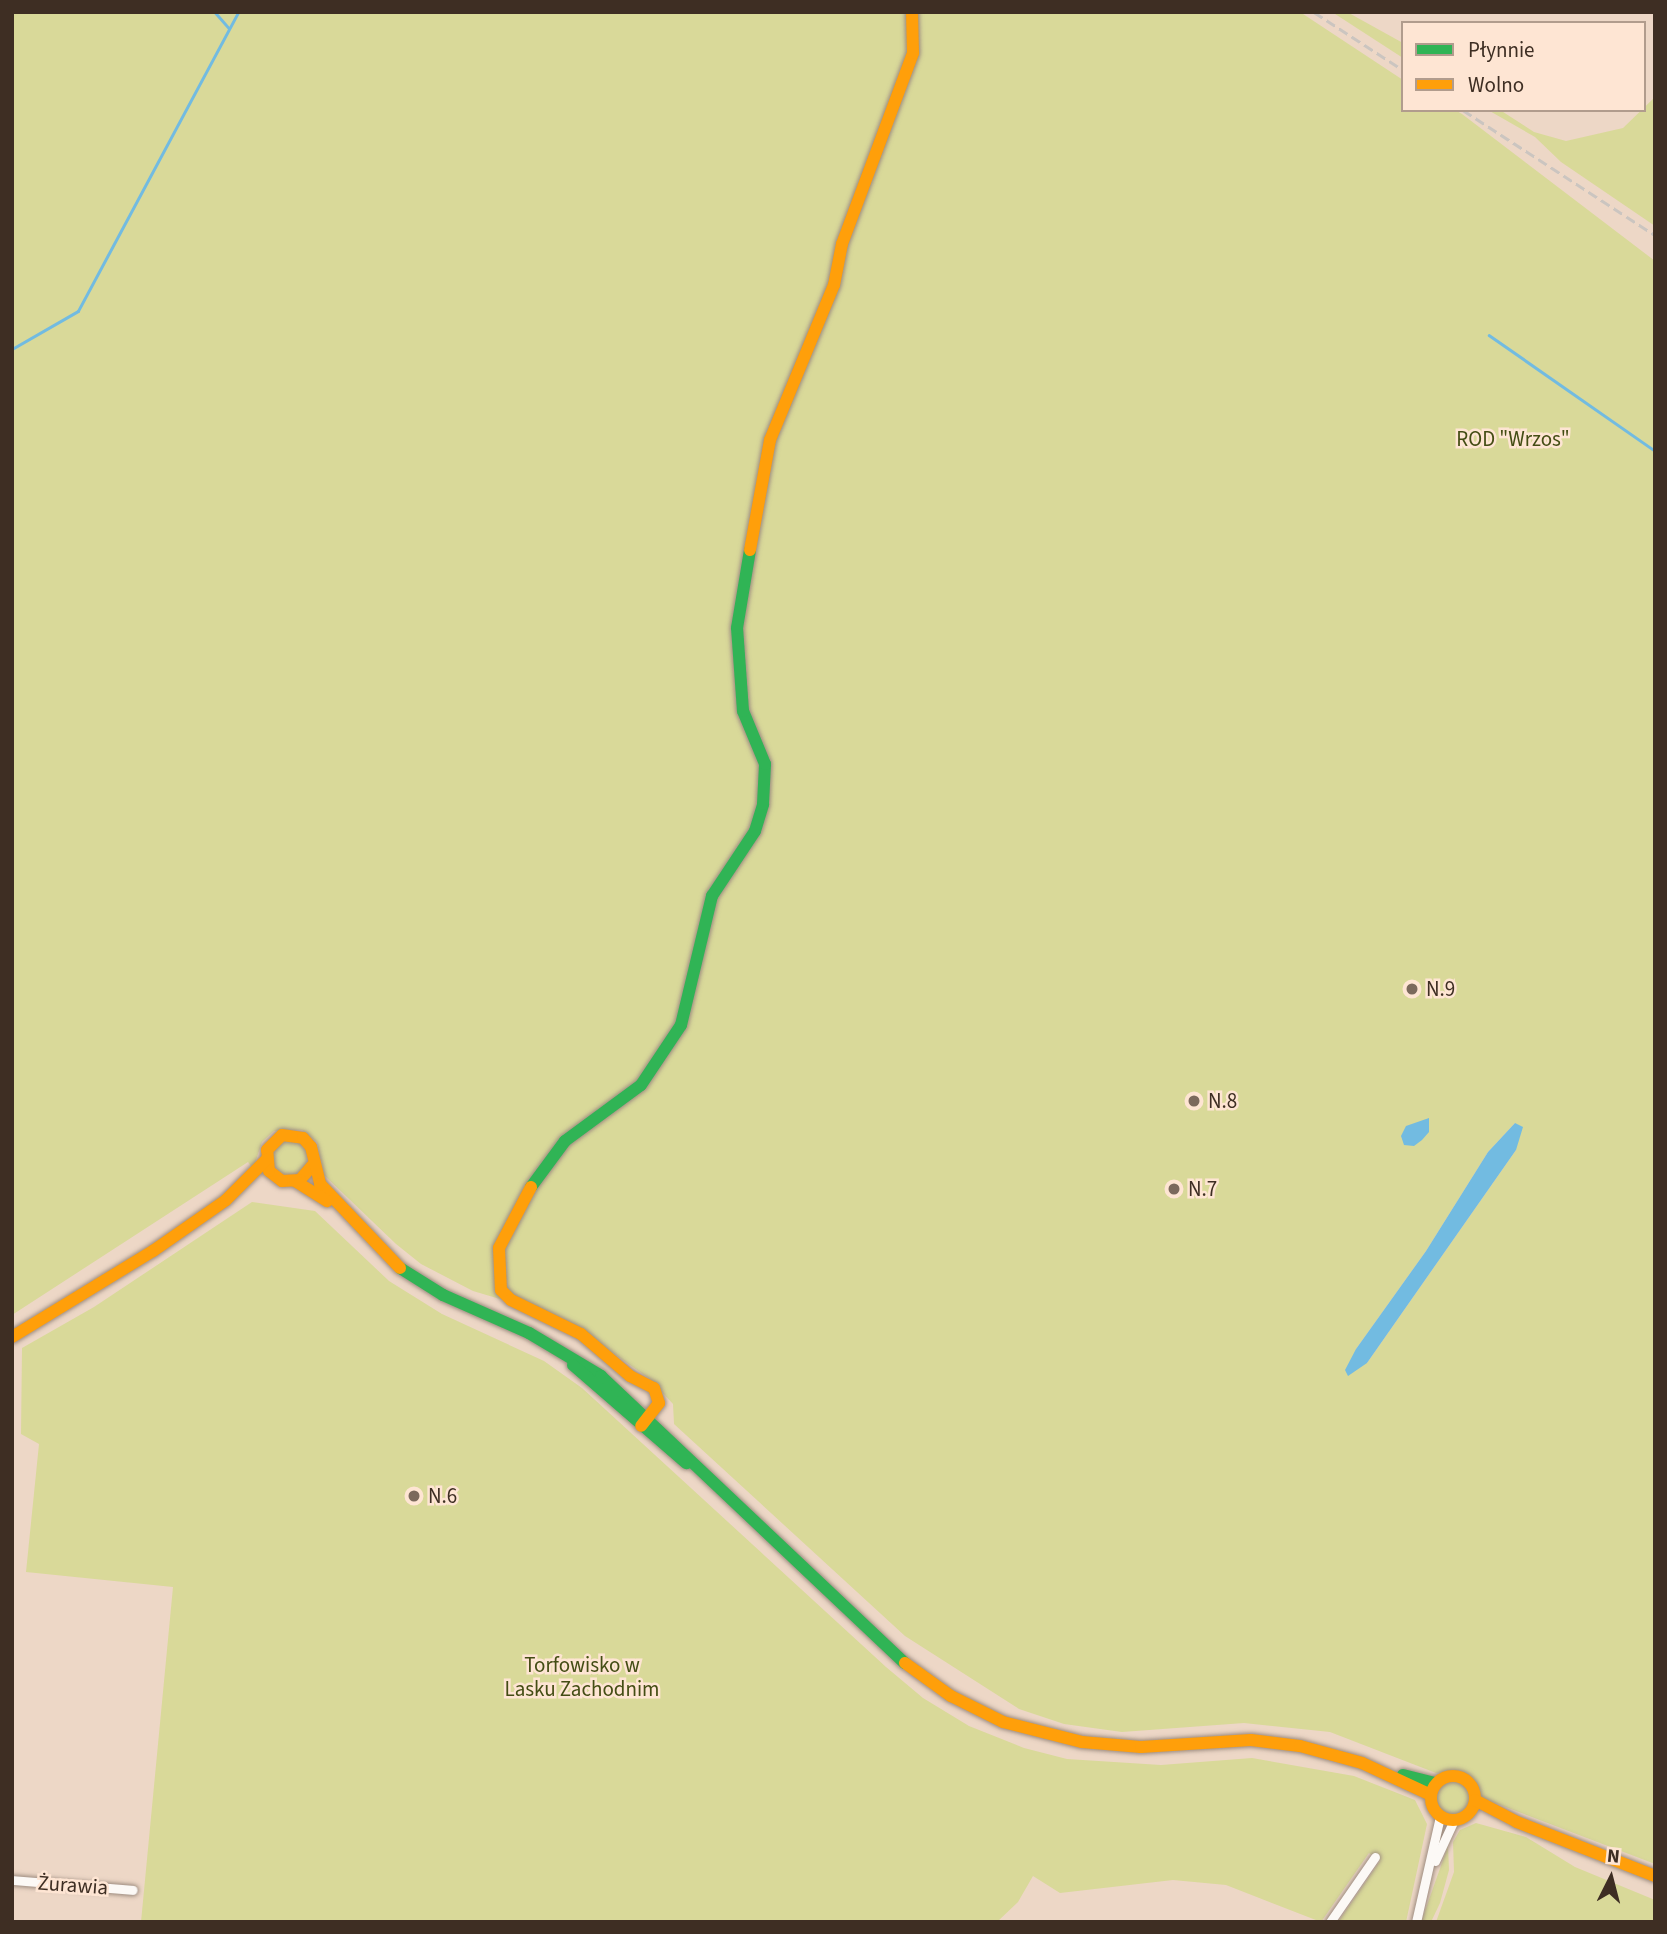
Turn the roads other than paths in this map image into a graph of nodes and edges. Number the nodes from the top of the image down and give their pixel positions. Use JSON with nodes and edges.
{"nodes":[{"id":1,"x":912,"y":12,"type":"edge"},
{"id":2,"x":266,"y":1160,"type":"junction"},
{"id":3,"x":312,"y":1166,"type":"junction"},
{"id":4,"x":274,"y":1176,"type":"junction"},
{"id":5,"x":295,"y":1181,"type":"junction"},
{"id":6,"x":226,"y":1200,"type":"junction"},
{"id":7,"x":341,"y":1212,"type":"junction"},
{"id":8,"x":12,"y":1337,"type":"edge"},
{"id":9,"x":645,"y":1422,"type":"junction"},
{"id":10,"x":1433,"y":1789,"type":"junction"},
{"id":11,"x":1472,"y":1806,"type":"junction"},
{"id":12,"x":1440,"y":1816,"type":"junction"},
{"id":13,"x":1454,"y":1820,"type":"junction"},
{"id":14,"x":1375,"y":1857,"type":"dead end"},
{"id":15,"x":1430,"y":1872,"type":"junction"},
{"id":16,"x":1655,"y":1876,"type":"edge"},
{"id":17,"x":12,"y":1880,"type":"edge"},
{"id":18,"x":133,"y":1890,"type":"dead end"},
{"id":19,"x":1330,"y":1922,"type":"edge"},
{"id":20,"x":1416,"y":1922,"type":"edge"}],
"edges":[{"from":1,"to":9,"type":"main road"},
{"from":2,"to":3,"type":"main road"},
{"from":2,"to":4,"type":"main road"},
{"from":2,"to":6,"type":"main road"},
{"from":3,"to":5,"type":"main road"},
{"from":3,"to":7,"type":"main road"},
{"from":4,"to":5,"type":"main road"},
{"from":4,"to":6,"type":"main road"},
{"from":5,"to":7,"type":"main road"},
{"from":6,"to":8,"type":"main road"},
{"from":7,"to":9,"type":"main road"},
{"from":9,"to":10,"type":"main road"},
{"from":10,"to":11,"type":"main road"},
{"from":10,"to":12,"type":"main road"},
{"from":11,"to":13,"type":"main road"},
{"from":11,"to":16,"type":"main road"},
{"from":12,"to":13,"type":"main road"},
{"from":12,"to":15,"type":"street"},
{"from":13,"to":15,"type":"street"},
{"from":14,"to":19,"type":"street"},
{"from":15,"to":20,"type":"street"},
{"from":17,"to":18,"type":"street","name":"Żurawia"}]}
